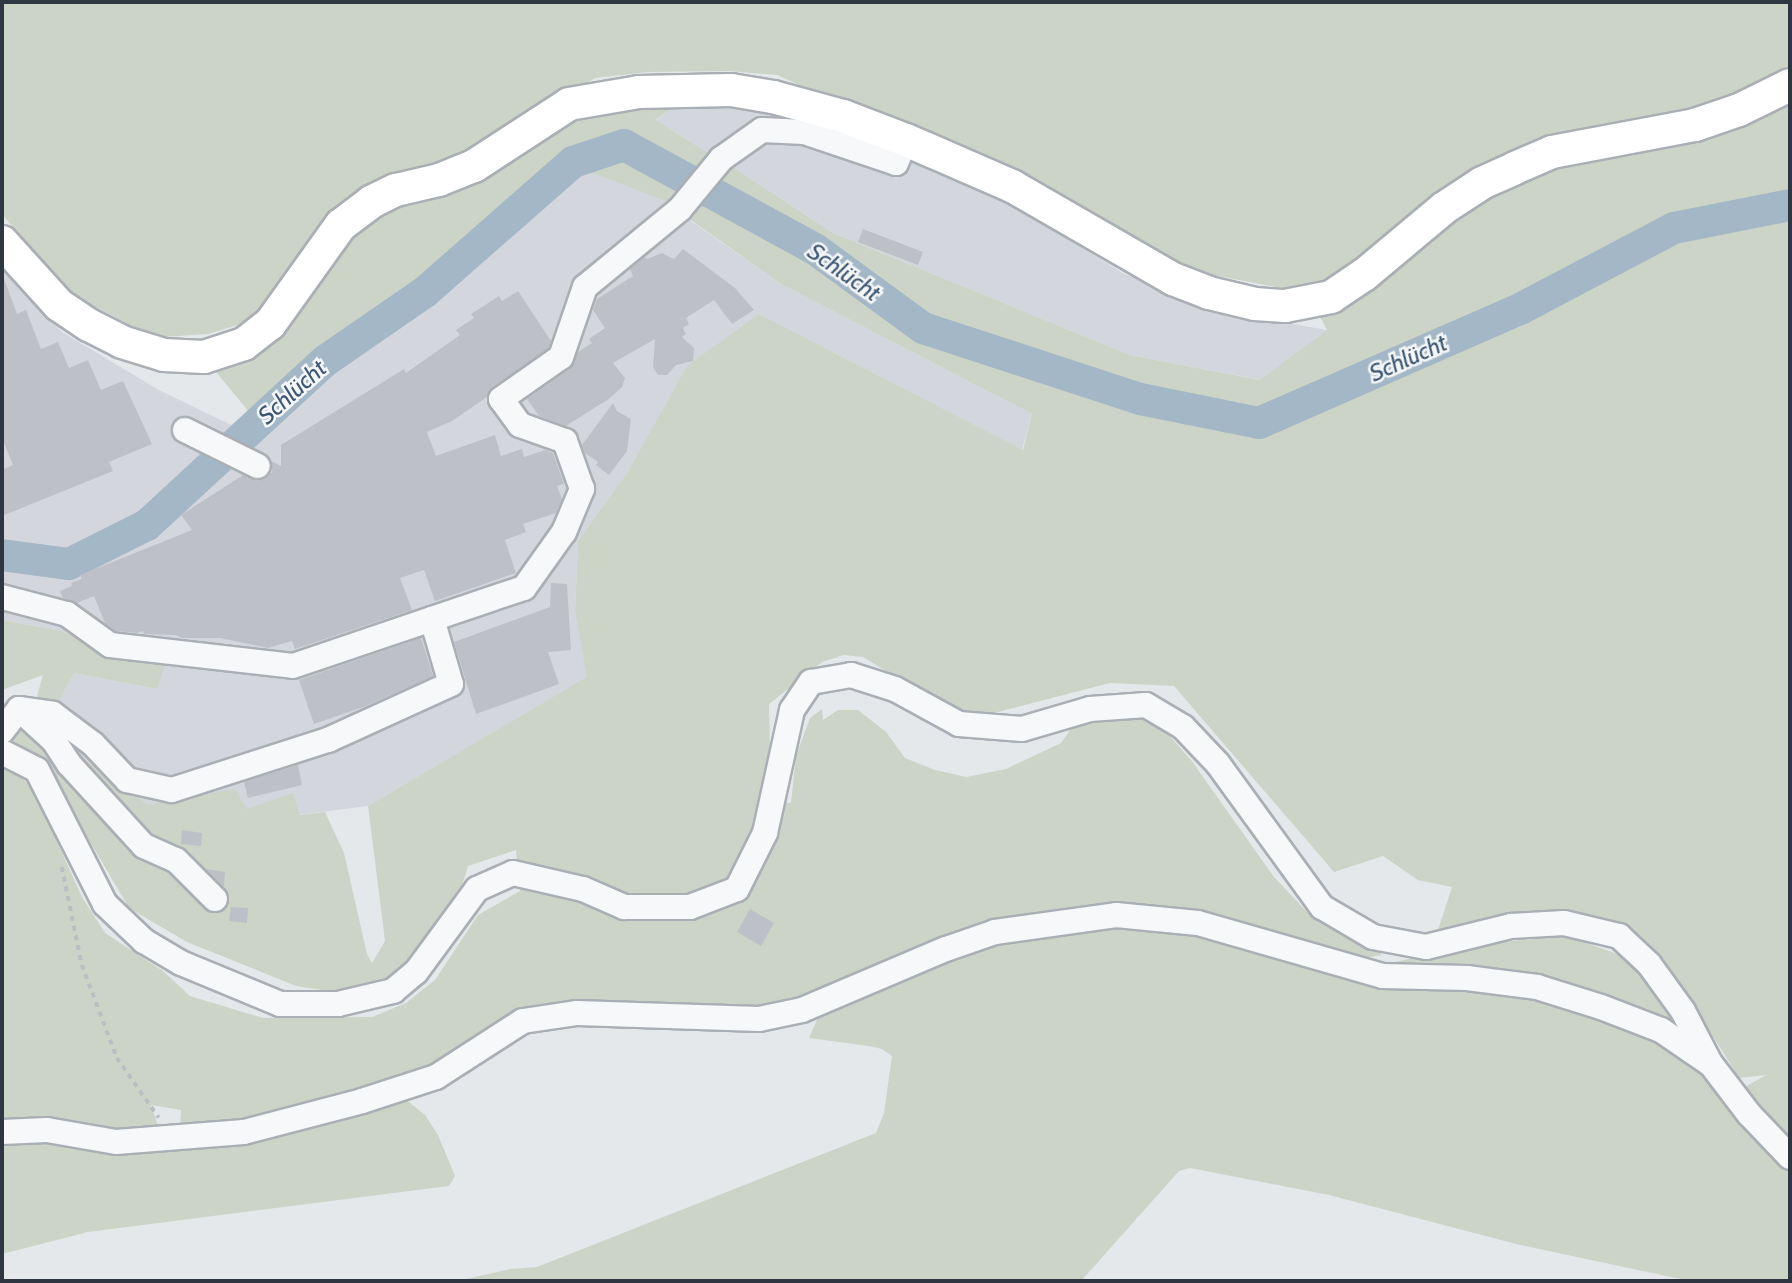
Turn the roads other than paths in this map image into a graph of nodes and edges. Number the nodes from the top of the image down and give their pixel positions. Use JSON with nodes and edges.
{"nodes":[{"id":1,"x":1790,"y":85,"type":"edge"},
{"id":2,"x":906,"y":140,"type":"junction"},
{"id":3,"x":2,"y":242,"type":"edge"},
{"id":4,"x":185,"y":430,"type":"dead end"},
{"id":5,"x":258,"y":466,"type":"dead end"},
{"id":6,"x":2,"y":597,"type":"edge"},
{"id":7,"x":432,"y":619,"type":"junction"},
{"id":8,"x":19,"y":709,"type":"junction"},
{"id":9,"x":2,"y":731,"type":"edge"},
{"id":10,"x":2,"y":752,"type":"edge"},
{"id":11,"x":215,"y":900,"type":"dead end"},
{"id":12,"x":1710,"y":1063,"type":"junction"},
{"id":13,"x":2,"y":1132,"type":"edge"},
{"id":14,"x":1790,"y":1157,"type":"edge"}],
"edges":[{"from":1,"to":2,"type":"main road"},
{"from":2,"to":3,"type":"main road"},
{"from":2,"to":7,"type":"street"},
{"from":4,"to":5,"type":"street"},
{"from":6,"to":7,"type":"street"},
{"from":7,"to":8,"type":"street"},
{"from":8,"to":9,"type":"street"},
{"from":8,"to":11,"type":"street"},
{"from":10,"to":12,"type":"street"},
{"from":12,"to":13,"type":"street"},
{"from":12,"to":14,"type":"street"}]}
